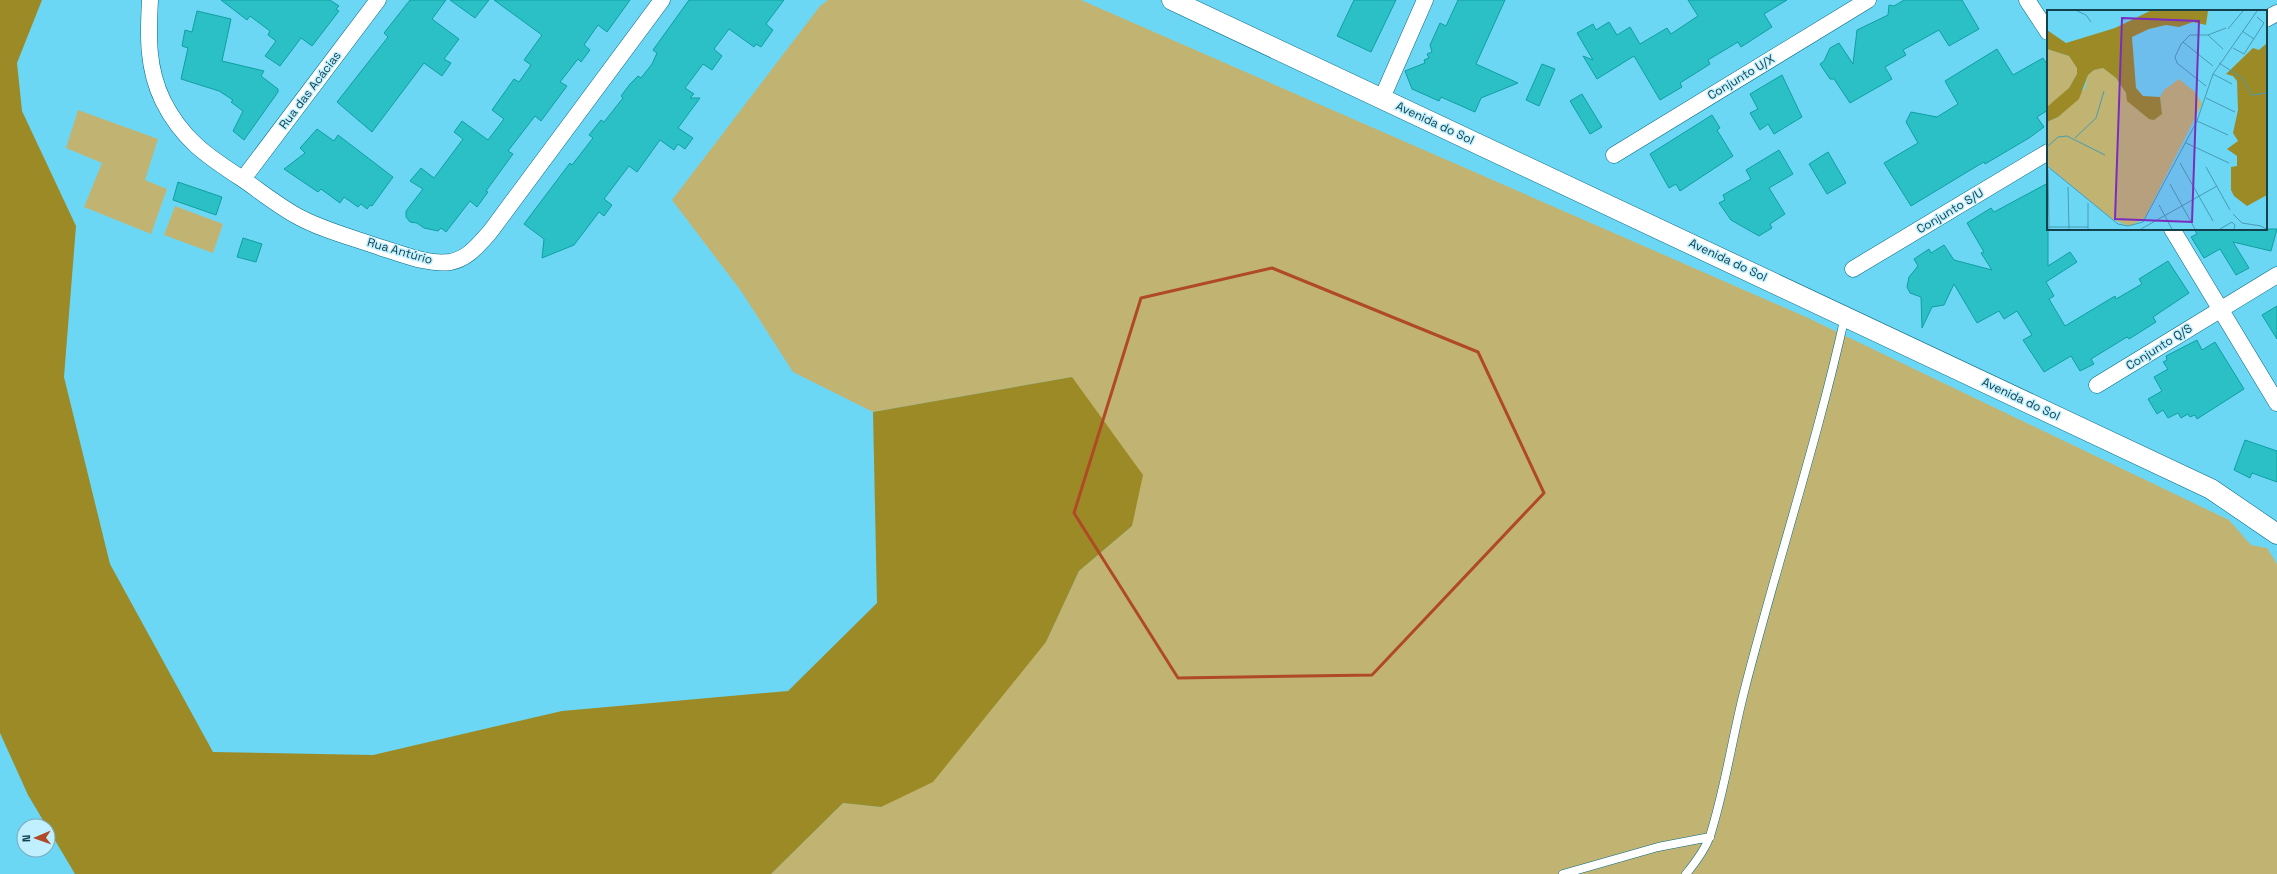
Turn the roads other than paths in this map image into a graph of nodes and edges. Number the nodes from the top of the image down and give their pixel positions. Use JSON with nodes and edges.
{"nodes":[{"id":1,"x":150,"y":0,"type":"edge"},
{"id":2,"x":378,"y":0,"type":"edge"},
{"id":3,"x":662,"y":0,"type":"edge"},
{"id":4,"x":1172,"y":0,"type":"edge"},
{"id":5,"x":1425,"y":0,"type":"edge"},
{"id":6,"x":1868,"y":0,"type":"edge"},
{"id":7,"x":2027,"y":0,"type":"edge"},
{"id":8,"x":2277,"y":13,"type":"edge"},
{"id":9,"x":2267,"y":18,"type":"edge"},
{"id":10,"x":2047,"y":30,"type":"edge"},
{"id":11,"x":1382,"y":98,"type":"junction"},
{"id":12,"x":2047,"y":153,"type":"edge"},
{"id":13,"x":1614,"y":155,"type":"dead end"},
{"id":14,"x":243,"y":179,"type":"junction"},
{"id":15,"x":2173,"y":230,"type":"edge"},
{"id":16,"x":1853,"y":269,"type":"dead end"},
{"id":17,"x":2277,"y":275,"type":"edge"},
{"id":18,"x":2221,"y":309,"type":"junction"},
{"id":19,"x":1846,"y":316,"type":"junction"},
{"id":20,"x":2097,"y":385,"type":"dead end"},
{"id":21,"x":2277,"y":402,"type":"edge"},
{"id":22,"x":2276,"y":531,"type":"edge"},
{"id":23,"x":1710,"y":837,"type":"junction"},
{"id":24,"x":1563,"y":874,"type":"edge"},
{"id":25,"x":1686,"y":874,"type":"edge"}],
"edges":[{"from":1,"to":14,"type":"street","name":"Rua Antúrio"},
{"from":2,"to":14,"type":"street","name":"Rua das Acácias"},
{"from":3,"to":14,"type":"street","name":"Rua Antúrio"},
{"from":4,"to":11,"type":"street","name":"Avenida do Sol"},
{"from":5,"to":11,"type":"street"},
{"from":6,"to":13,"type":"street","name":"Conjunto U/X"},
{"from":7,"to":10,"type":"street"},
{"from":8,"to":9,"type":"street"},
{"from":11,"to":19,"type":"street","name":"Avenida do Sol"},
{"from":12,"to":16,"type":"street","name":"Conjunto S/U"},
{"from":15,"to":18,"type":"street"},
{"from":17,"to":18,"type":"street","name":"Conjunto Q/S"},
{"from":18,"to":20,"type":"street","name":"Conjunto Q/S"},
{"from":18,"to":21,"type":"street"},
{"from":19,"to":22,"type":"street","name":"Avenida do Sol"},
{"from":19,"to":23,"type":"lane"},
{"from":23,"to":24,"type":"lane"},
{"from":23,"to":25,"type":"lane"}]}
